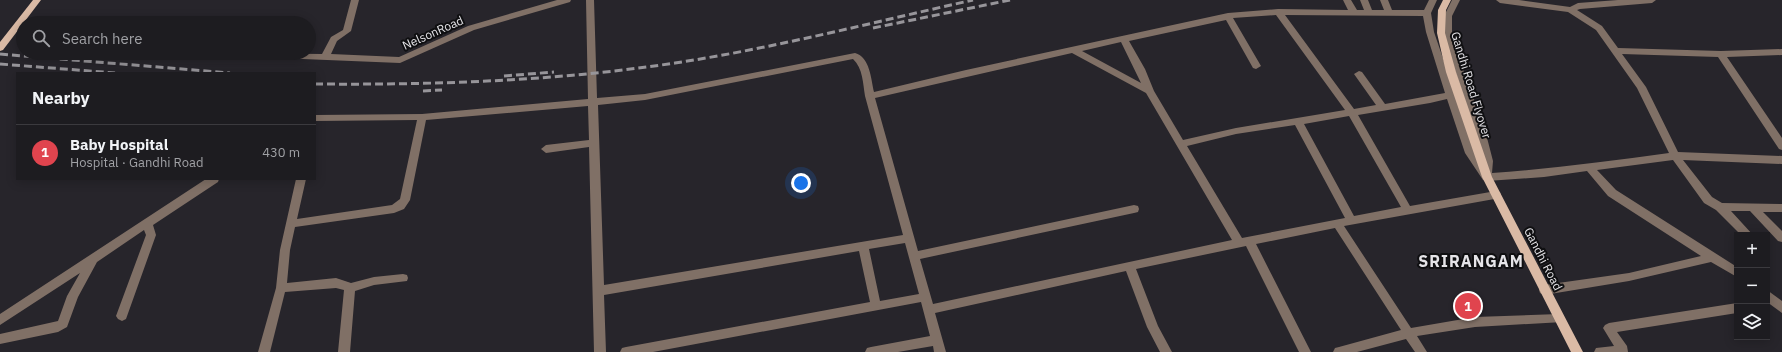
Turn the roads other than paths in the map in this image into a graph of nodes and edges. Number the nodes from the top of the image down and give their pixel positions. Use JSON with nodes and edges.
{"nodes":[{"id":1,"x":37,"y":0,"type":"edge"},
{"id":2,"x":355,"y":0,"type":"edge"},
{"id":3,"x":567,"y":0,"type":"edge"},
{"id":4,"x":590,"y":0,"type":"edge"},
{"id":5,"x":1347,"y":0,"type":"edge"},
{"id":6,"x":1364,"y":0,"type":"edge"},
{"id":7,"x":1384,"y":0,"type":"edge"},
{"id":8,"x":1433,"y":0,"type":"edge"},
{"id":9,"x":1447,"y":0,"type":"edge"},
{"id":10,"x":1456,"y":0,"type":"edge"},
{"id":11,"x":1500,"y":0,"type":"edge"},
{"id":12,"x":1652,"y":0,"type":"edge"},
{"id":13,"x":1530,"y":2,"type":"edge"},
{"id":14,"x":1573,"y":6,"type":"edge"},
{"id":15,"x":1278,"y":12,"type":"junction"},
{"id":16,"x":1354,"y":12,"type":"junction"},
{"id":17,"x":1369,"y":12,"type":"junction"},
{"id":18,"x":1389,"y":12,"type":"junction"},
{"id":19,"x":1427,"y":13,"type":"junction"},
{"id":20,"x":25,"y":16,"type":"edge"},
{"id":21,"x":1228,"y":16,"type":"junction"},
{"id":22,"x":16,"y":27,"type":"edge"},
{"id":23,"x":1124,"y":39,"type":"junction"},
{"id":24,"x":0,"y":48,"type":"edge"},
{"id":25,"x":1073,"y":50,"type":"junction"},
{"id":26,"x":1616,"y":51,"type":"junction"},
{"id":27,"x":1782,"y":52,"type":"edge"},
{"id":28,"x":1721,"y":54,"type":"junction"},
{"id":29,"x":316,"y":57,"type":"edge"},
{"id":30,"x":325,"y":57,"type":"junction"},
{"id":31,"x":1256,"y":66,"type":"dead end"},
{"id":32,"x":1359,"y":74,"type":"dead end"},
{"id":33,"x":1149,"y":91,"type":"junction"},
{"id":34,"x":1450,"y":95,"type":"junction"},
{"id":35,"x":870,"y":96,"type":"junction"},
{"id":36,"x":594,"y":102,"type":"junction"},
{"id":37,"x":1382,"y":107,"type":"junction"},
{"id":38,"x":1352,"y":112,"type":"junction"},
{"id":39,"x":422,"y":117,"type":"junction"},
{"id":40,"x":316,"y":118,"type":"edge"},
{"id":41,"x":1297,"y":120,"type":"junction"},
{"id":42,"x":595,"y":143,"type":"junction"},
{"id":43,"x":1180,"y":144,"type":"junction"},
{"id":44,"x":1782,"y":146,"type":"edge"},
{"id":45,"x":546,"y":149,"type":"dead end"},
{"id":46,"x":1675,"y":156,"type":"junction"},
{"id":47,"x":1782,"y":160,"type":"edge"},
{"id":48,"x":1585,"y":167,"type":"junction"},
{"id":49,"x":1487,"y":177,"type":"junction"},
{"id":50,"x":212,"y":180,"type":"edge"},
{"id":51,"x":301,"y":180,"type":"edge"},
{"id":52,"x":1496,"y":195,"type":"junction"},
{"id":53,"x":1720,"y":207,"type":"junction"},
{"id":54,"x":1752,"y":207,"type":"junction"},
{"id":55,"x":1782,"y":208,"type":"edge"},
{"id":56,"x":1134,"y":209,"type":"dead end"},
{"id":57,"x":1407,"y":209,"type":"junction"},
{"id":58,"x":1352,"y":220,"type":"junction"},
{"id":59,"x":147,"y":223,"type":"junction"},
{"id":60,"x":1337,"y":223,"type":"junction"},
{"id":61,"x":291,"y":224,"type":"junction"},
{"id":62,"x":1745,"y":232,"type":"edge"},
{"id":63,"x":909,"y":238,"type":"junction"},
{"id":64,"x":1782,"y":238,"type":"edge"},
{"id":65,"x":1244,"y":243,"type":"junction"},
{"id":66,"x":863,"y":246,"type":"junction"},
{"id":67,"x":914,"y":256,"type":"junction"},
{"id":68,"x":1714,"y":257,"type":"junction"},
{"id":69,"x":93,"y":259,"type":"junction"},
{"id":70,"x":1130,"y":267,"type":"junction"},
{"id":71,"x":1734,"y":271,"type":"edge"},
{"id":72,"x":403,"y":278,"type":"dead end"},
{"id":73,"x":281,"y":288,"type":"junction"},
{"id":74,"x":350,"y":288,"type":"junction"},
{"id":75,"x":1544,"y":290,"type":"junction"},
{"id":76,"x":598,"y":291,"type":"junction"},
{"id":77,"x":925,"y":297,"type":"junction"},
{"id":78,"x":1770,"y":300,"type":"edge"},
{"id":79,"x":876,"y":306,"type":"junction"},
{"id":80,"x":1734,"y":308,"type":"edge"},
{"id":81,"x":1782,"y":308,"type":"edge"},
{"id":82,"x":928,"y":310,"type":"junction"},
{"id":83,"x":122,"y":316,"type":"dead end"},
{"id":84,"x":1559,"y":319,"type":"junction"},
{"id":85,"x":0,"y":320,"type":"edge"},
{"id":86,"x":1409,"y":333,"type":"junction"},
{"id":87,"x":0,"y":339,"type":"edge"},
{"id":88,"x":937,"y":340,"type":"junction"},
{"id":89,"x":673,"y":347,"type":"edge"},
{"id":90,"x":264,"y":352,"type":"edge"},
{"id":91,"x":344,"y":352,"type":"edge"},
{"id":92,"x":600,"y":352,"type":"edge"},
{"id":93,"x":626,"y":352,"type":"edge"},
{"id":94,"x":871,"y":352,"type":"edge"},
{"id":95,"x":940,"y":352,"type":"edge"},
{"id":96,"x":1166,"y":352,"type":"edge"},
{"id":97,"x":1305,"y":352,"type":"edge"},
{"id":98,"x":1339,"y":352,"type":"edge"},
{"id":99,"x":1421,"y":352,"type":"edge"},
{"id":100,"x":1577,"y":352,"type":"edge"},
{"id":101,"x":1600,"y":352,"type":"edge"}],
"edges":[{"from":1,"to":20,"type":"main road"},
{"from":2,"to":30,"type":"street"},
{"from":3,"to":30,"type":"street","name":"NelsonRoad"},
{"from":4,"to":36,"type":"street"},
{"from":5,"to":16,"type":"street"},
{"from":6,"to":17,"type":"street"},
{"from":7,"to":18,"type":"street"},
{"from":8,"to":19,"type":"street"},
{"from":9,"to":49,"type":"main road","name":"Gandhi Road Flyover"},
{"from":10,"to":49,"type":"street"},
{"from":11,"to":13,"type":"street"},
{"from":12,"to":14,"type":"street"},
{"from":13,"to":14,"type":"street"},
{"from":14,"to":26,"type":"street"},
{"from":15,"to":16,"type":"street"},
{"from":15,"to":21,"type":"street"},
{"from":15,"to":38,"type":"street"},
{"from":16,"to":17,"type":"street"},
{"from":17,"to":18,"type":"street"},
{"from":18,"to":19,"type":"street"},
{"from":19,"to":34,"type":"street"},
{"from":21,"to":23,"type":"street"},
{"from":21,"to":31,"type":"street"},
{"from":22,"to":24,"type":"main road"},
{"from":23,"to":25,"type":"street"},
{"from":23,"to":33,"type":"street"},
{"from":25,"to":33,"type":"street"},
{"from":25,"to":35,"type":"street"},
{"from":26,"to":28,"type":"street"},
{"from":26,"to":46,"type":"street"},
{"from":27,"to":28,"type":"street"},
{"from":28,"to":44,"type":"street"},
{"from":29,"to":30,"type":"street","name":"NelsonRoad"},
{"from":32,"to":37,"type":"street"},
{"from":33,"to":43,"type":"street"},
{"from":34,"to":37,"type":"street"},
{"from":34,"to":49,"type":"street"},
{"from":35,"to":36,"type":"street"},
{"from":35,"to":63,"type":"street"},
{"from":36,"to":39,"type":"street"},
{"from":36,"to":42,"type":"street"},
{"from":37,"to":38,"type":"street"},
{"from":38,"to":41,"type":"street"},
{"from":38,"to":57,"type":"street"},
{"from":39,"to":40,"type":"street"},
{"from":39,"to":61,"type":"street"},
{"from":41,"to":43,"type":"street"},
{"from":41,"to":58,"type":"street"},
{"from":42,"to":45,"type":"street"},
{"from":42,"to":76,"type":"street"},
{"from":43,"to":65,"type":"street"},
{"from":46,"to":47,"type":"street"},
{"from":46,"to":48,"type":"street"},
{"from":46,"to":53,"type":"street"},
{"from":48,"to":49,"type":"street"},
{"from":48,"to":68,"type":"street"},
{"from":49,"to":52,"type":"main road","name":"Gandhi Road"},
{"from":50,"to":59,"type":"street"},
{"from":51,"to":61,"type":"street"},
{"from":52,"to":57,"type":"street"},
{"from":52,"to":75,"type":"main road","name":"Gandhi Road"},
{"from":53,"to":54,"type":"street"},
{"from":53,"to":62,"type":"street"},
{"from":54,"to":55,"type":"street"},
{"from":54,"to":64,"type":"street"},
{"from":56,"to":67,"type":"street"},
{"from":57,"to":58,"type":"street"},
{"from":58,"to":60,"type":"street"},
{"from":59,"to":69,"type":"street"},
{"from":59,"to":83,"type":"street"},
{"from":60,"to":65,"type":"street"},
{"from":60,"to":86,"type":"street"},
{"from":61,"to":73,"type":"street"},
{"from":63,"to":66,"type":"street"},
{"from":63,"to":67,"type":"street"},
{"from":65,"to":70,"type":"street"},
{"from":65,"to":97,"type":"street"},
{"from":66,"to":76,"type":"street"},
{"from":66,"to":79,"type":"street"},
{"from":67,"to":77,"type":"street"},
{"from":68,"to":71,"type":"street"},
{"from":68,"to":75,"type":"street"},
{"from":69,"to":85,"type":"street"},
{"from":69,"to":87,"type":"street"},
{"from":70,"to":82,"type":"street"},
{"from":70,"to":96,"type":"street"},
{"from":72,"to":74,"type":"street"},
{"from":73,"to":74,"type":"street"},
{"from":73,"to":90,"type":"street"},
{"from":74,"to":91,"type":"street"},
{"from":75,"to":84,"type":"main road","name":"Gandhi Road"},
{"from":76,"to":92,"type":"street"},
{"from":77,"to":79,"type":"street"},
{"from":77,"to":82,"type":"street"},
{"from":78,"to":81,"type":"street"},
{"from":79,"to":89,"type":"street"},
{"from":80,"to":101,"type":"street"},
{"from":82,"to":88,"type":"street"},
{"from":84,"to":86,"type":"street"},
{"from":84,"to":100,"type":"main road","name":"Gandhi Road"},
{"from":86,"to":98,"type":"street"},
{"from":86,"to":99,"type":"street"},
{"from":88,"to":94,"type":"street"},
{"from":88,"to":95,"type":"street"},
{"from":89,"to":93,"type":"street"}]}
